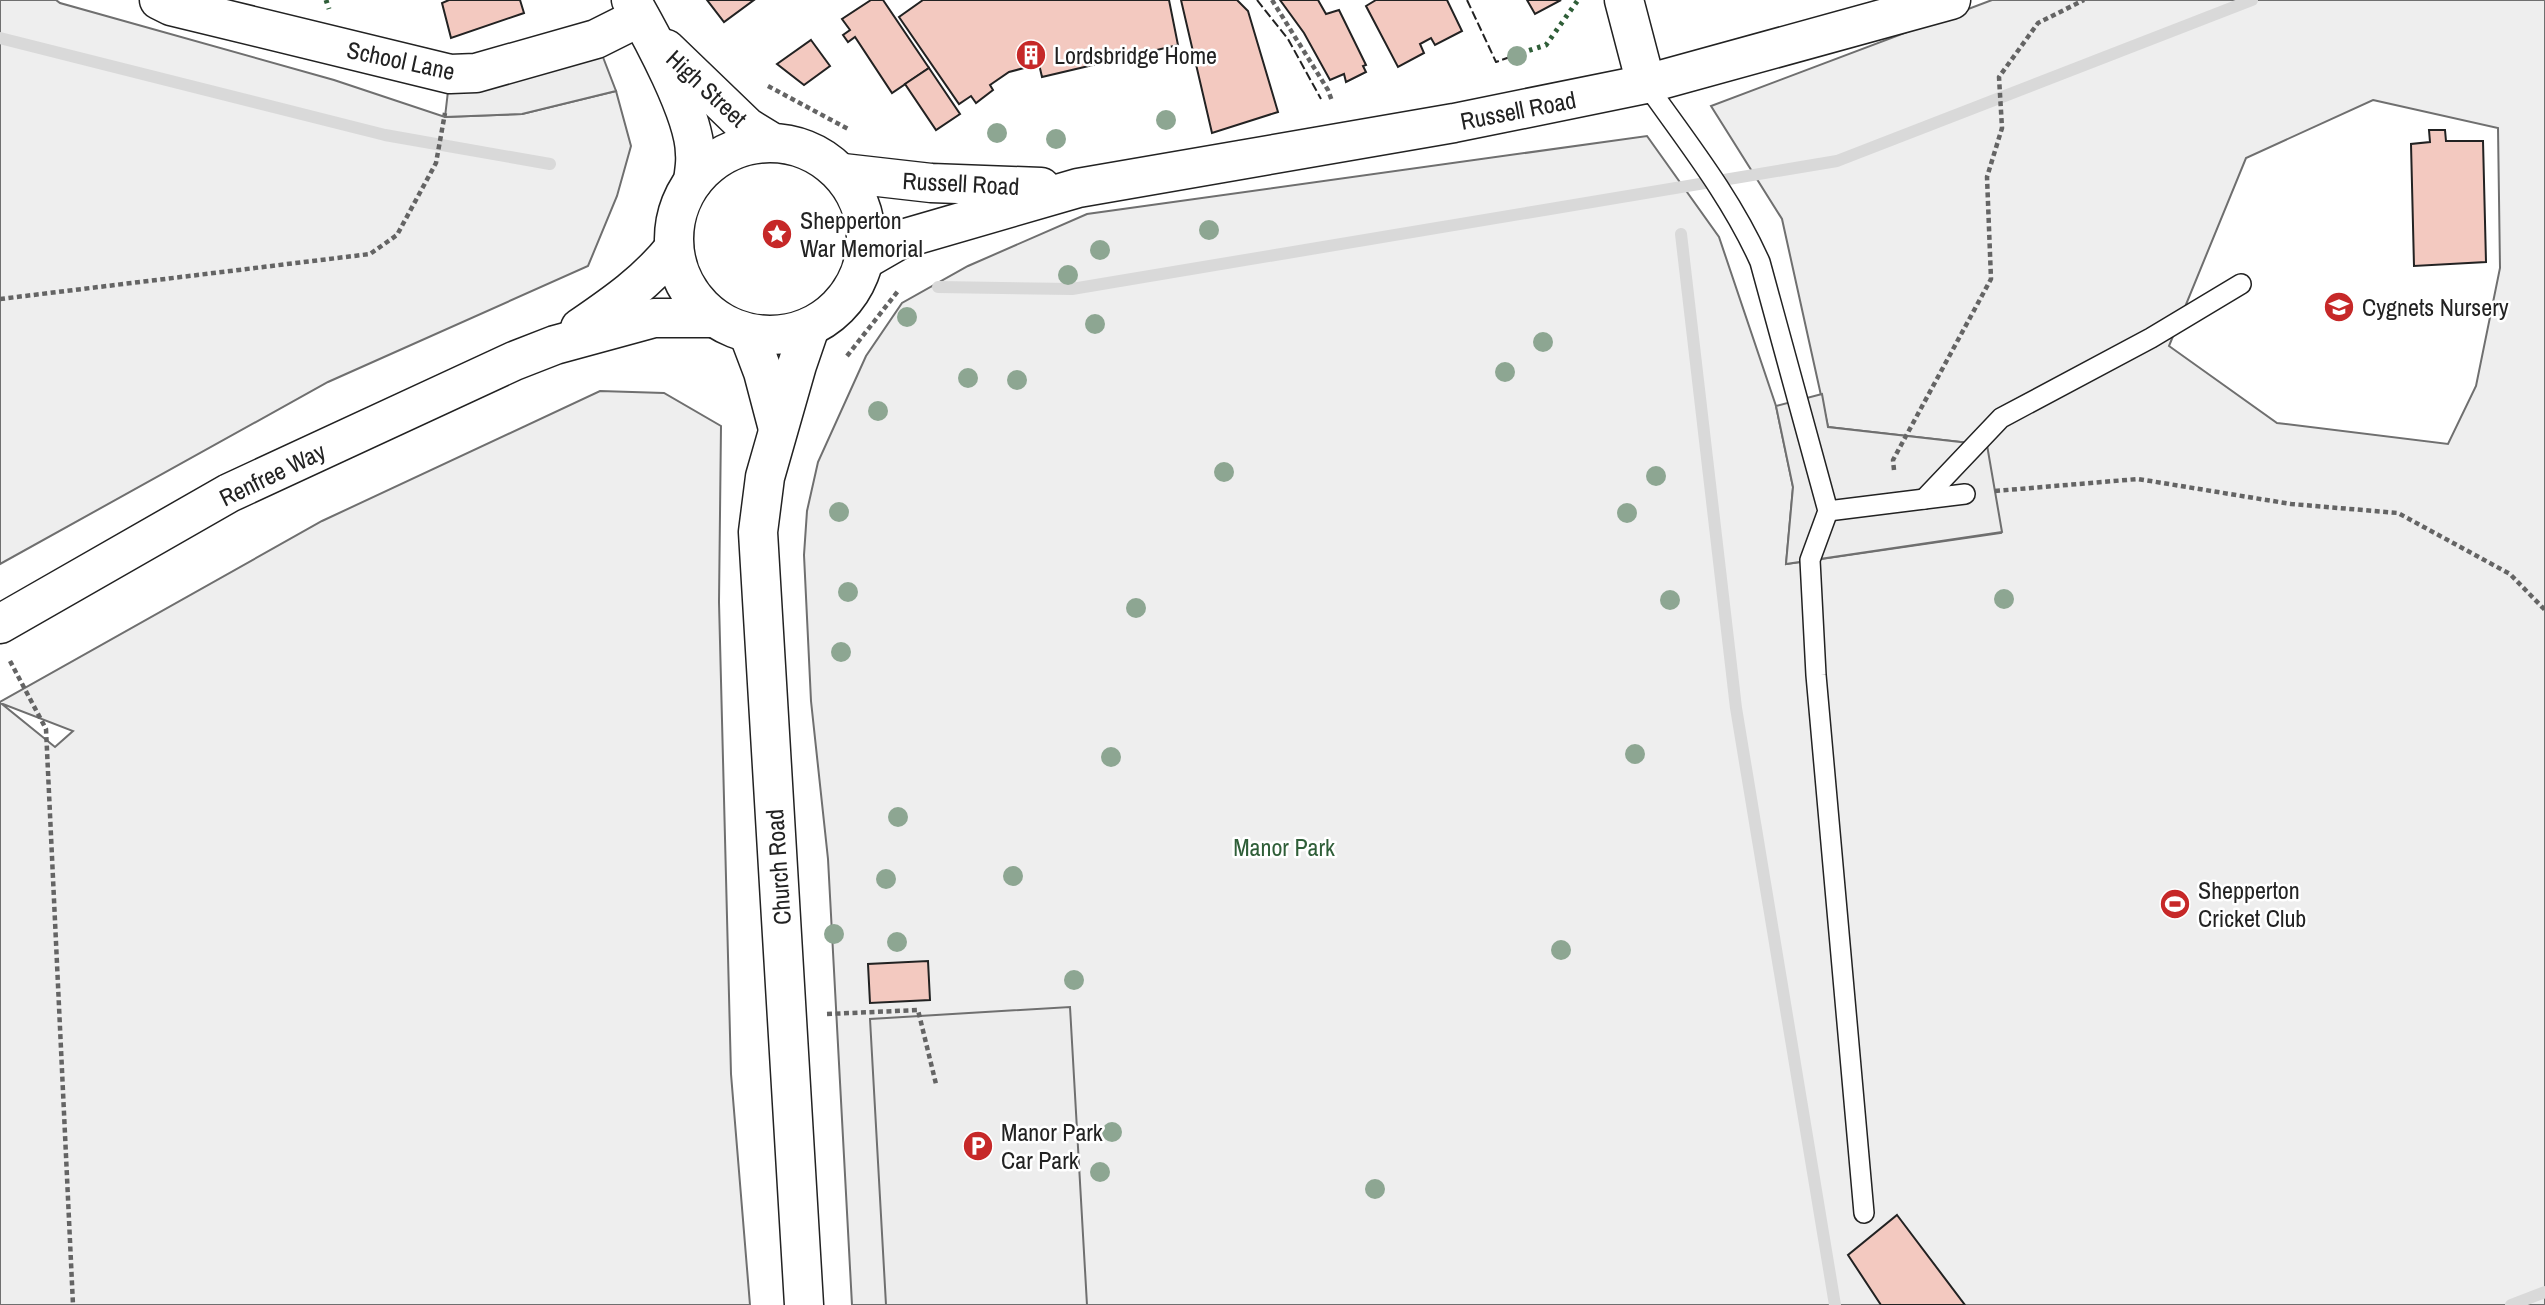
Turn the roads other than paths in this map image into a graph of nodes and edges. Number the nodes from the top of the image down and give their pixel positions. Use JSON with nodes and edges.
{"nodes":[{"id":1,"x":159,"y":0,"type":"edge"},
{"id":2,"x":1624,"y":0,"type":"edge"},
{"id":3,"x":1951,"y":0,"type":"edge"},
{"id":4,"x":640,"y":16,"type":"edge"},
{"id":5,"x":1646,"y":84,"type":"junction"},
{"id":6,"x":768,"y":140,"type":"junction"},
{"id":7,"x":844,"y":173,"type":"junction"},
{"id":8,"x":693,"y":181,"type":"junction"},
{"id":9,"x":1078,"y":188,"type":"junction"},
{"id":10,"x":674,"y":248,"type":"junction"},
{"id":11,"x":866,"y":259,"type":"junction"},
{"id":12,"x":2241,"y":284,"type":"dead end"},
{"id":13,"x":714,"y":318,"type":"junction"},
{"id":14,"x":810,"y":327,"type":"junction"},
{"id":15,"x":748,"y":335,"type":"junction"},
{"id":16,"x":555,"y":345,"type":"junction"},
{"id":17,"x":778,"y":431,"type":"junction"},
{"id":18,"x":1965,"y":494,"type":"dead end"},
{"id":19,"x":1923,"y":499,"type":"junction"},
{"id":20,"x":1828,"y":511,"type":"junction"},
{"id":21,"x":3,"y":640,"type":"edge"},
{"id":22,"x":1864,"y":1213,"type":"dead end"},
{"id":23,"x":804,"y":1305,"type":"edge"}],
"edges":[{"from":1,"to":4,"type":"main road","name":"School Lane"},
{"from":2,"to":5,"type":"main road"},
{"from":3,"to":5,"type":"main road","name":"Russell Road"},
{"from":4,"to":6,"type":"main road","name":"High Street"},
{"from":4,"to":8,"type":"main road","name":"High Street"},
{"from":5,"to":9,"type":"main road","name":"Russell Road"},
{"from":5,"to":20,"type":"lane"},
{"from":6,"to":7,"type":"main road"},
{"from":6,"to":8,"type":"main road"},
{"from":7,"to":9,"type":"main road","name":"Russell Road"},
{"from":7,"to":11,"type":"main road"},
{"from":8,"to":10,"type":"main road"},
{"from":9,"to":11,"type":"main road","name":"Russell Road"},
{"from":10,"to":13,"type":"main road"},
{"from":10,"to":16,"type":"main road","name":"Renfree Way"},
{"from":11,"to":14,"type":"main road"},
{"from":12,"to":19,"type":"lane"},
{"from":13,"to":15,"type":"main road"},
{"from":13,"to":16,"type":"main road","name":"Renfree Way"},
{"from":14,"to":15,"type":"main road"},
{"from":14,"to":17,"type":"main road","name":"Church Road"},
{"from":15,"to":17,"type":"main road"},
{"from":16,"to":21,"type":"main road","name":"Renfree Way"},
{"from":17,"to":23,"type":"main road","name":"Church Road"},
{"from":18,"to":19,"type":"lane"},
{"from":19,"to":20,"type":"lane"},
{"from":20,"to":22,"type":"lane"}]}
